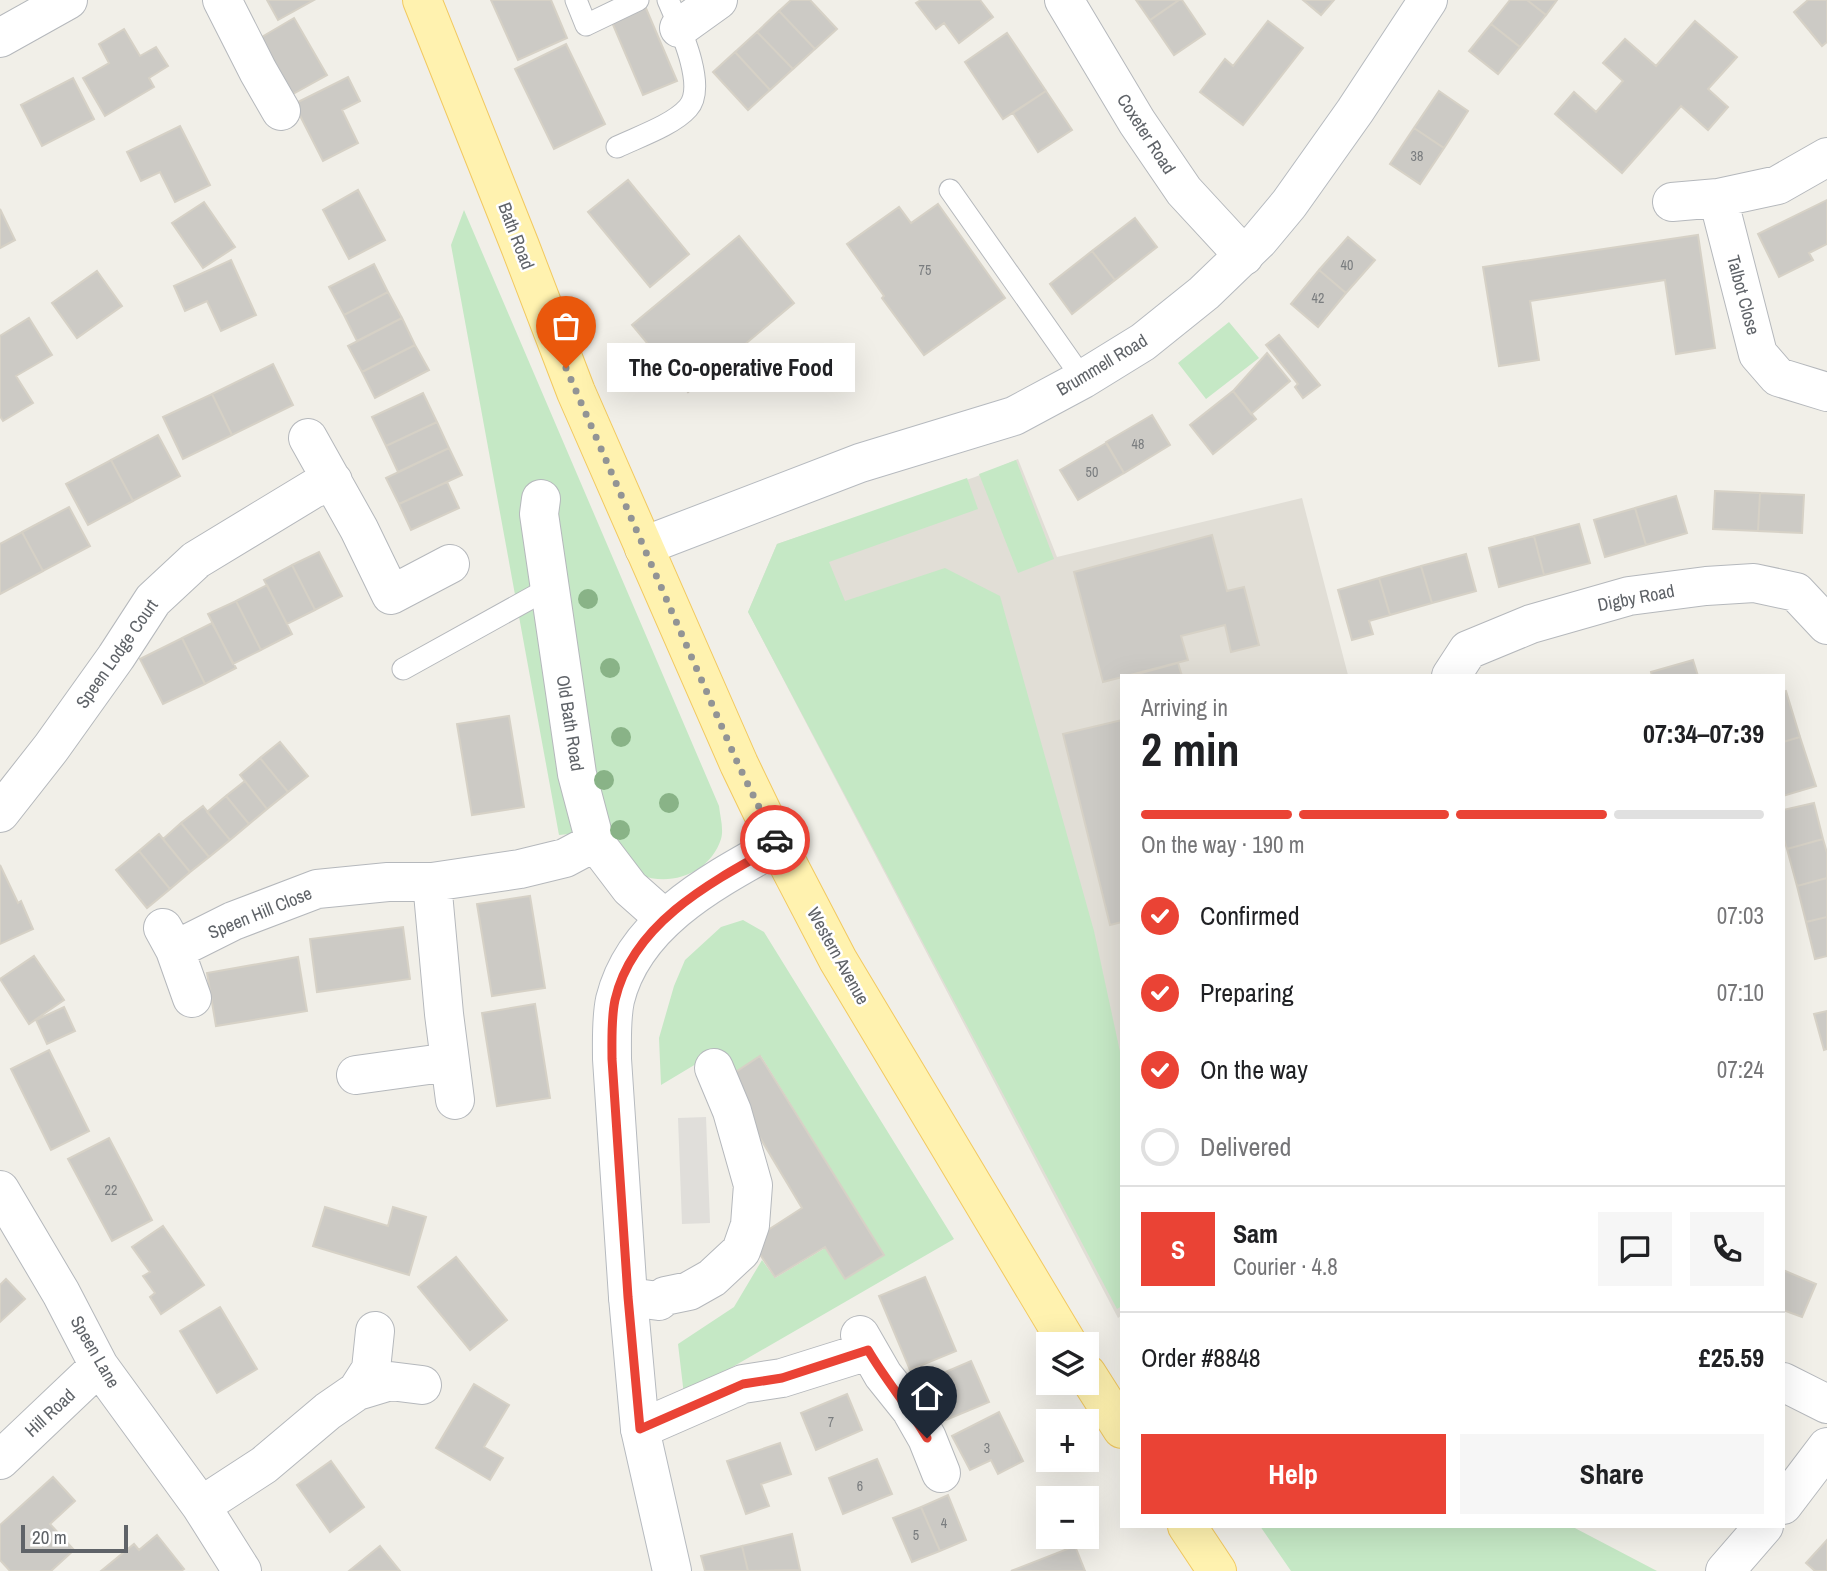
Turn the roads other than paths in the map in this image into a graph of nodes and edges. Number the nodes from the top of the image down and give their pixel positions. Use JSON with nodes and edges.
{"nodes":[{"id":1,"x":68,"y":0,"type":"edge"},
{"id":2,"x":222,"y":0,"type":"edge"},
{"id":3,"x":422,"y":0,"type":"edge"},
{"id":4,"x":576,"y":0,"type":"edge"},
{"id":5,"x":638,"y":0,"type":"edge"},
{"id":6,"x":718,"y":0,"type":"edge"},
{"id":7,"x":1064,"y":0,"type":"edge"},
{"id":8,"x":1428,"y":0,"type":"edge"},
{"id":9,"x":674,"y":14,"type":"edge"},
{"id":10,"x":0,"y":38,"type":"edge"},
{"id":11,"x":281,"y":111,"type":"dead end"},
{"id":12,"x":617,"y":147,"type":"dead end"},
{"id":13,"x":1827,"y":157,"type":"edge"},
{"id":14,"x":950,"y":190,"type":"dead end"},
{"id":15,"x":1717,"y":198,"type":"junction"},
{"id":16,"x":1672,"y":202,"type":"dead end"},
{"id":17,"x":1244,"y":256,"type":"junction"},
{"id":18,"x":1083,"y":379,"type":"junction"},
{"id":19,"x":1827,"y":392,"type":"edge"},
{"id":20,"x":308,"y":438,"type":"dead end"},
{"id":21,"x":333,"y":481,"type":"junction"},
{"id":22,"x":541,"y":499,"type":"dead end"},
{"id":23,"x":644,"y":548,"type":"junction"},
{"id":24,"x":450,"y":564,"type":"dead end"},
{"id":25,"x":551,"y":587,"type":"junction"},
{"id":26,"x":1827,"y":625,"type":"edge"},
{"id":27,"x":403,"y":669,"type":"dead end"},
{"id":28,"x":1452,"y":674,"type":"edge"},
{"id":29,"x":0,"y":813,"type":"edge"},
{"id":30,"x":595,"y":842,"type":"junction"},
{"id":31,"x":778,"y":845,"type":"junction"},
{"id":32,"x":432,"y":882,"type":"junction"},
{"id":33,"x":665,"y":919,"type":"junction"},
{"id":34,"x":192,"y":998,"type":"dead end"},
{"id":35,"x":450,"y":1062,"type":"junction"},
{"id":36,"x":714,"y":1068,"type":"dead end"},
{"id":37,"x":356,"y":1075,"type":"dead end"},
{"id":38,"x":455,"y":1100,"type":"dead end"},
{"id":39,"x":0,"y":1190,"type":"edge"},
{"id":40,"x":628,"y":1297,"type":"junction"},
{"id":41,"x":375,"y":1331,"type":"dead end"},
{"id":42,"x":1061,"y":1332,"type":"edge"},
{"id":43,"x":99,"y":1366,"type":"junction"},
{"id":44,"x":1785,"y":1383,"type":"edge"},
{"id":45,"x":422,"y":1385,"type":"dead end"},
{"id":46,"x":357,"y":1391,"type":"junction"},
{"id":47,"x":1099,"y":1393,"type":"edge"},
{"id":48,"x":1827,"y":1404,"type":"edge"},
{"id":49,"x":1120,"y":1426,"type":"edge"},
{"id":50,"x":640,"y":1429,"type":"junction"},
{"id":51,"x":1827,"y":1447,"type":"edge"},
{"id":52,"x":0,"y":1460,"type":"edge"},
{"id":53,"x":941,"y":1473,"type":"dead end"},
{"id":54,"x":1785,"y":1502,"type":"edge"},
{"id":55,"x":201,"y":1506,"type":"junction"},
{"id":56,"x":1188,"y":1528,"type":"edge"},
{"id":57,"x":1762,"y":1528,"type":"edge"},
{"id":58,"x":242,"y":1571,"type":"edge"},
{"id":59,"x":672,"y":1571,"type":"edge"},
{"id":60,"x":1217,"y":1571,"type":"edge"},
{"id":61,"x":1725,"y":1571,"type":"edge"}],
"edges":[{"from":1,"to":10,"type":"street"},
{"from":2,"to":11,"type":"street"},
{"from":3,"to":23,"type":"main road","name":"Bath Road"},
{"from":4,"to":5,"type":"lane"},
{"from":6,"to":9,"type":"street"},
{"from":7,"to":17,"type":"street","name":"Coxeter Road"},
{"from":8,"to":17,"type":"street","name":"Brummell Road"},
{"from":9,"to":12,"type":"lane"},
{"from":13,"to":15,"type":"street"},
{"from":14,"to":18,"type":"lane"},
{"from":15,"to":16,"type":"street"},
{"from":15,"to":19,"type":"street","name":"Talbot Close"},
{"from":17,"to":18,"type":"street","name":"Brummell Road"},
{"from":18,"to":23,"type":"street","name":"Brummell Road"},
{"from":20,"to":21,"type":"street"},
{"from":21,"to":24,"type":"street"},
{"from":21,"to":29,"type":"street","name":"Speen Lodge Court"},
{"from":22,"to":25,"type":"street","name":"Old Bath Road"},
{"from":23,"to":31,"type":"main road","name":"Western Avenue"},
{"from":25,"to":27,"type":"lane"},
{"from":25,"to":30,"type":"street","name":"Old Bath Road"},
{"from":26,"to":28,"type":"street","name":"Digby Road"},
{"from":30,"to":32,"type":"street","name":"Speen Hill Close"},
{"from":30,"to":33,"type":"street","name":"Old Bath Road"},
{"from":31,"to":33,"type":"street"},
{"from":31,"to":42,"type":"main road","name":"Western Avenue"},
{"from":32,"to":34,"type":"street","name":"Speen Hill Close"},
{"from":32,"to":35,"type":"street"},
{"from":33,"to":40,"type":"street"},
{"from":35,"to":37,"type":"street"},
{"from":35,"to":38,"type":"street"},
{"from":36,"to":40,"type":"street"},
{"from":39,"to":43,"type":"street","name":"Speen Lane"},
{"from":40,"to":50,"type":"street"},
{"from":41,"to":46,"type":"street"},
{"from":43,"to":52,"type":"street","name":"Hill Road"},
{"from":43,"to":55,"type":"street","name":"Speen Lane"},
{"from":44,"to":48,"type":"street"},
{"from":45,"to":46,"type":"street"},
{"from":46,"to":55,"type":"street"},
{"from":47,"to":49,"type":"main road"},
{"from":50,"to":53,"type":"street"},
{"from":50,"to":59,"type":"street"},
{"from":51,"to":54,"type":"street"},
{"from":55,"to":58,"type":"street","name":"Speen Lane"},
{"from":56,"to":60,"type":"main road"},
{"from":57,"to":61,"type":"street"}]}
